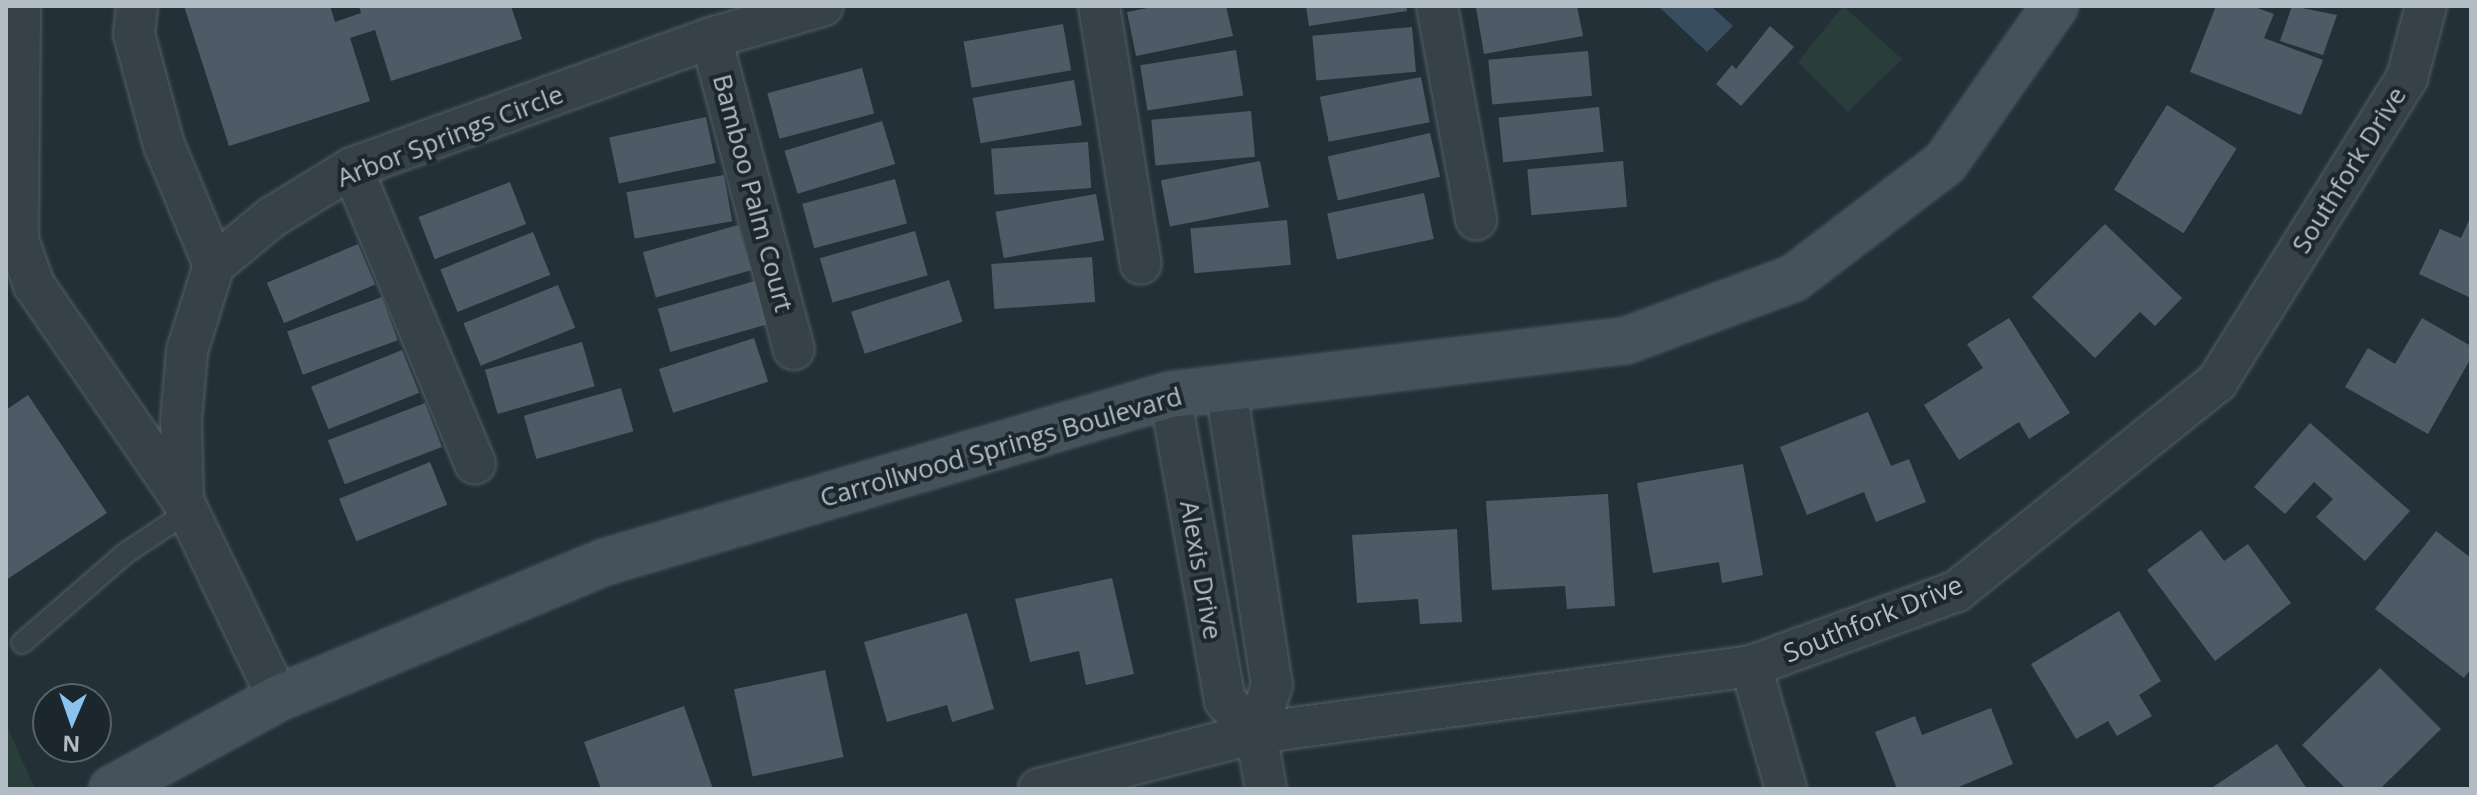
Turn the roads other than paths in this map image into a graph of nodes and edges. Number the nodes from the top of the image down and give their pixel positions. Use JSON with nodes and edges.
{"nodes":[{"id":1,"x":20,"y":6,"type":"edge"},
{"id":2,"x":137,"y":6,"type":"edge"},
{"id":3,"x":822,"y":6,"type":"edge"},
{"id":4,"x":1099,"y":6,"type":"edge"},
{"id":5,"x":1437,"y":6,"type":"edge"},
{"id":6,"x":2055,"y":6,"type":"edge"},
{"id":7,"x":2426,"y":6,"type":"edge"},
{"id":8,"x":711,"y":38,"type":"junction"},
{"id":9,"x":352,"y":168,"type":"junction"},
{"id":10,"x":1476,"y":219,"type":"dead end"},
{"id":11,"x":1141,"y":264,"type":"dead end"},
{"id":12,"x":214,"y":265,"type":"junction"},
{"id":13,"x":794,"y":349,"type":"dead end"},
{"id":14,"x":1226,"y":389,"type":"junction"},
{"id":15,"x":1170,"y":395,"type":"junction"},
{"id":16,"x":475,"y":463,"type":"dead end"},
{"id":17,"x":186,"y":506,"type":"junction"},
{"id":18,"x":22,"y":643,"type":"dead end"},
{"id":19,"x":1751,"y":666,"type":"junction"},
{"id":20,"x":278,"y":698,"type":"junction"},
{"id":21,"x":1256,"y":733,"type":"junction"},
{"id":22,"x":112,"y":789,"type":"edge"},
{"id":23,"x":1039,"y":789,"type":"edge"},
{"id":24,"x":1266,"y":789,"type":"edge"},
{"id":25,"x":1786,"y":789,"type":"edge"}],
"edges":[{"from":1,"to":17,"type":"street"},
{"from":2,"to":12,"type":"street"},
{"from":3,"to":8,"type":"street","name":"Arbor Springs Circle"},
{"from":4,"to":11,"type":"street"},
{"from":5,"to":10,"type":"street"},
{"from":6,"to":14,"type":"street","name":"Carrollwood Springs Boulevard"},
{"from":7,"to":19,"type":"street","name":"Southfork Drive"},
{"from":8,"to":9,"type":"street","name":"Arbor Springs Circle"},
{"from":8,"to":13,"type":"street","name":"Bamboo Palm Court"},
{"from":9,"to":12,"type":"street","name":"Arbor Springs Circle"},
{"from":9,"to":16,"type":"street"},
{"from":12,"to":17,"type":"street"},
{"from":14,"to":15,"type":"street","name":"Carrollwood Springs Boulevard"},
{"from":14,"to":21,"type":"street","name":"Alexis Drive"},
{"from":15,"to":20,"type":"street","name":"Carrollwood Springs Boulevard"},
{"from":15,"to":21,"type":"street","name":"Alexis Drive"},
{"from":17,"to":18,"type":"lane"},
{"from":17,"to":20,"type":"street"},
{"from":19,"to":21,"type":"street","name":"Southfork Drive"},
{"from":19,"to":25,"type":"street"},
{"from":20,"to":22,"type":"street","name":"Carrollwood Springs Boulevard"},
{"from":21,"to":23,"type":"street","name":"Southfork Drive"},
{"from":21,"to":24,"type":"street","name":"Alexis Drive"}]}
